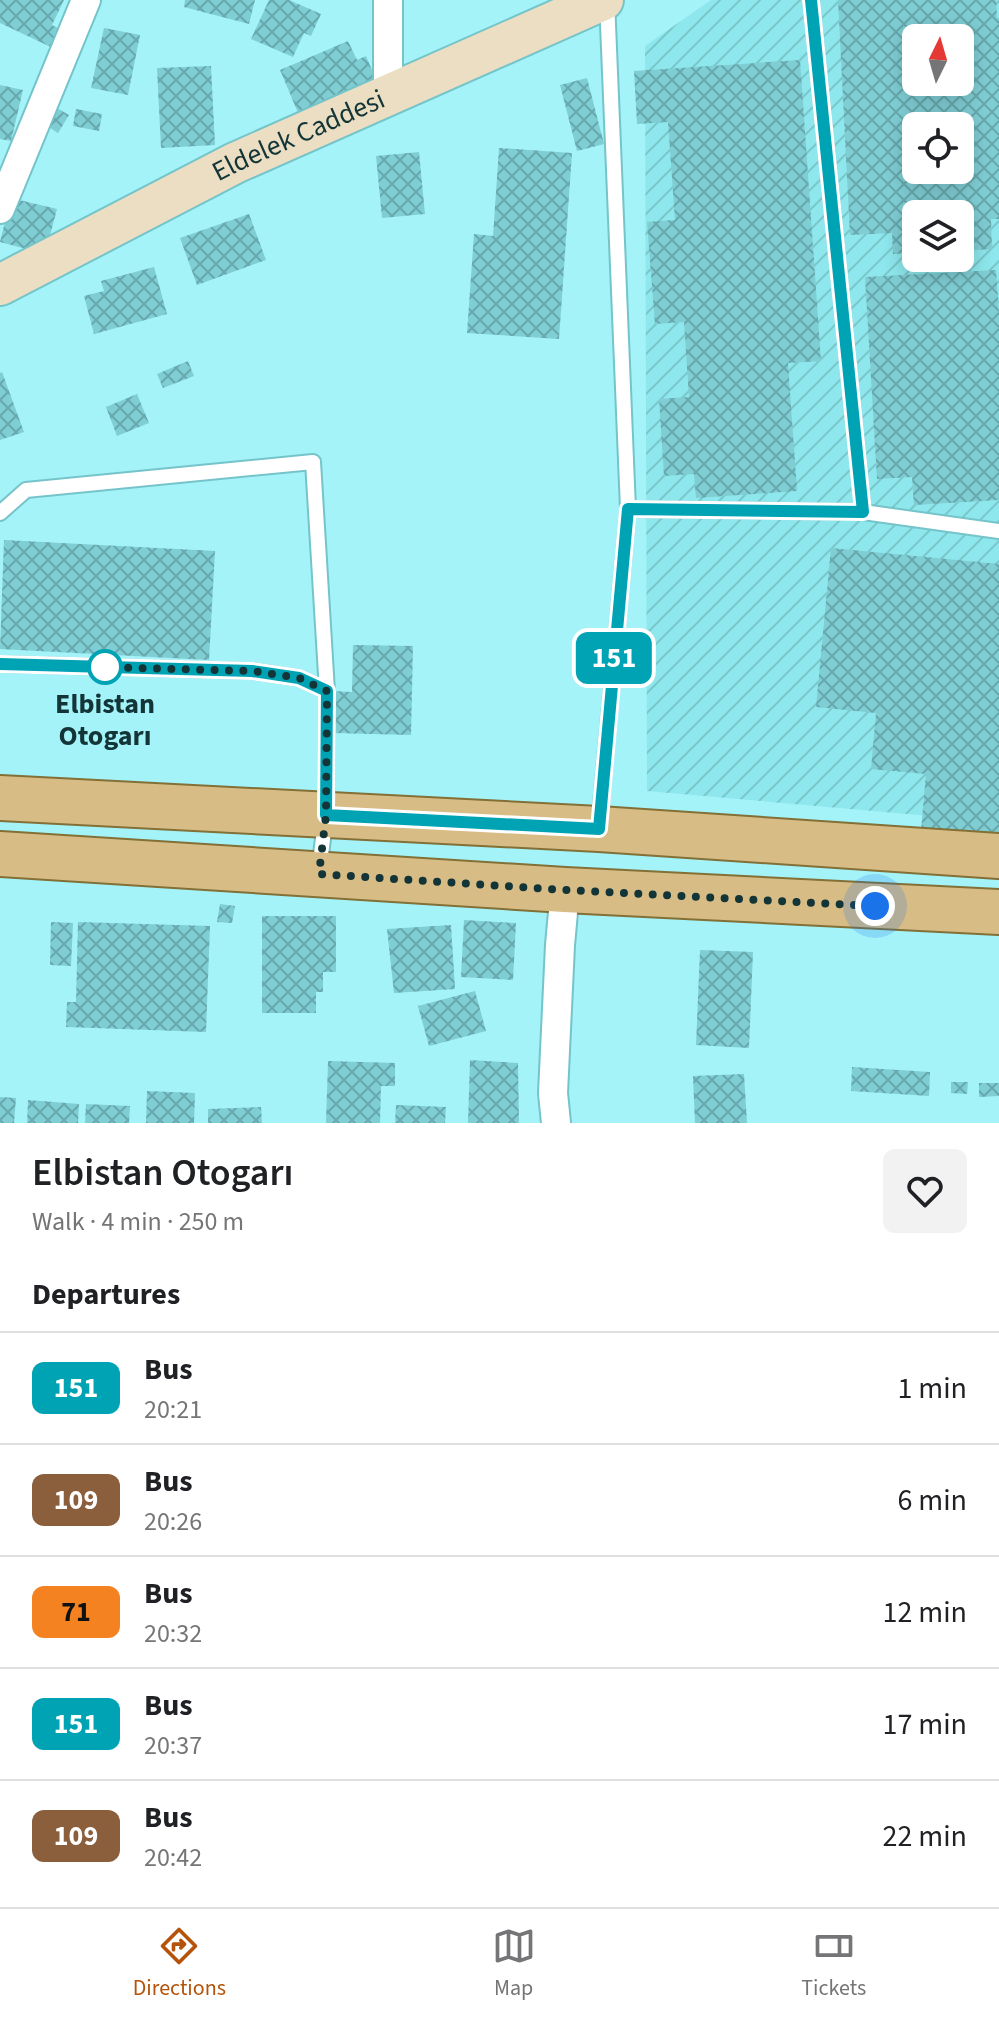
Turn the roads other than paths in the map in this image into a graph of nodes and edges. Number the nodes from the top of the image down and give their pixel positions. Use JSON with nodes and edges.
{"nodes":[{"id":1,"x":86,"y":0,"type":"edge"},
{"id":2,"x":388,"y":0,"type":"edge"},
{"id":3,"x":811,"y":0,"type":"edge"},
{"id":4,"x":585,"y":4,"type":"edge"},
{"id":5,"x":388,"y":95,"type":"junction"},
{"id":6,"x":0,"y":209,"type":"edge"},
{"id":7,"x":0,"y":285,"type":"edge"},
{"id":8,"x":628,"y":509,"type":"junction"},
{"id":9,"x":863,"y":512,"type":"junction"},
{"id":10,"x":0,"y":513,"type":"edge"},
{"id":11,"x":999,"y":531,"type":"edge"},
{"id":12,"x":0,"y":664,"type":"edge"},
{"id":13,"x":327,"y":691,"type":"junction"},
{"id":14,"x":0,"y":798,"type":"edge"},
{"id":15,"x":326,"y":815,"type":"junction"},
{"id":16,"x":599,"y":829,"type":"junction"},
{"id":17,"x":0,"y":854,"type":"edge"},
{"id":18,"x":999,"y":856,"type":"edge"},
{"id":19,"x":319,"y":874,"type":"junction"},
{"id":20,"x":565,"y":890,"type":"junction"},
{"id":21,"x":999,"y":912,"type":"edge"},
{"id":22,"x":556,"y":1123,"type":"edge"}],
"edges":[{"from":1,"to":6,"type":"street"},
{"from":2,"to":5,"type":"street"},
{"from":3,"to":9,"type":"lane"},
{"from":4,"to":5,"type":"street","name":"Eldelek Caddesi"},
{"from":4,"to":8,"type":"lane"},
{"from":5,"to":7,"type":"street","name":"Eldelek Caddesi"},
{"from":8,"to":9,"type":"lane"},
{"from":8,"to":16,"type":"lane"},
{"from":9,"to":11,"type":"lane"},
{"from":10,"to":13,"type":"lane"},
{"from":12,"to":13,"type":"lane"},
{"from":13,"to":15,"type":"lane"},
{"from":14,"to":15,"type":"main road"},
{"from":15,"to":16,"type":"main road"},
{"from":15,"to":19,"type":"lane"},
{"from":16,"to":18,"type":"main road"},
{"from":17,"to":19,"type":"main road"},
{"from":19,"to":20,"type":"main road"},
{"from":20,"to":21,"type":"main road"},
{"from":20,"to":22,"type":"street"}]}
